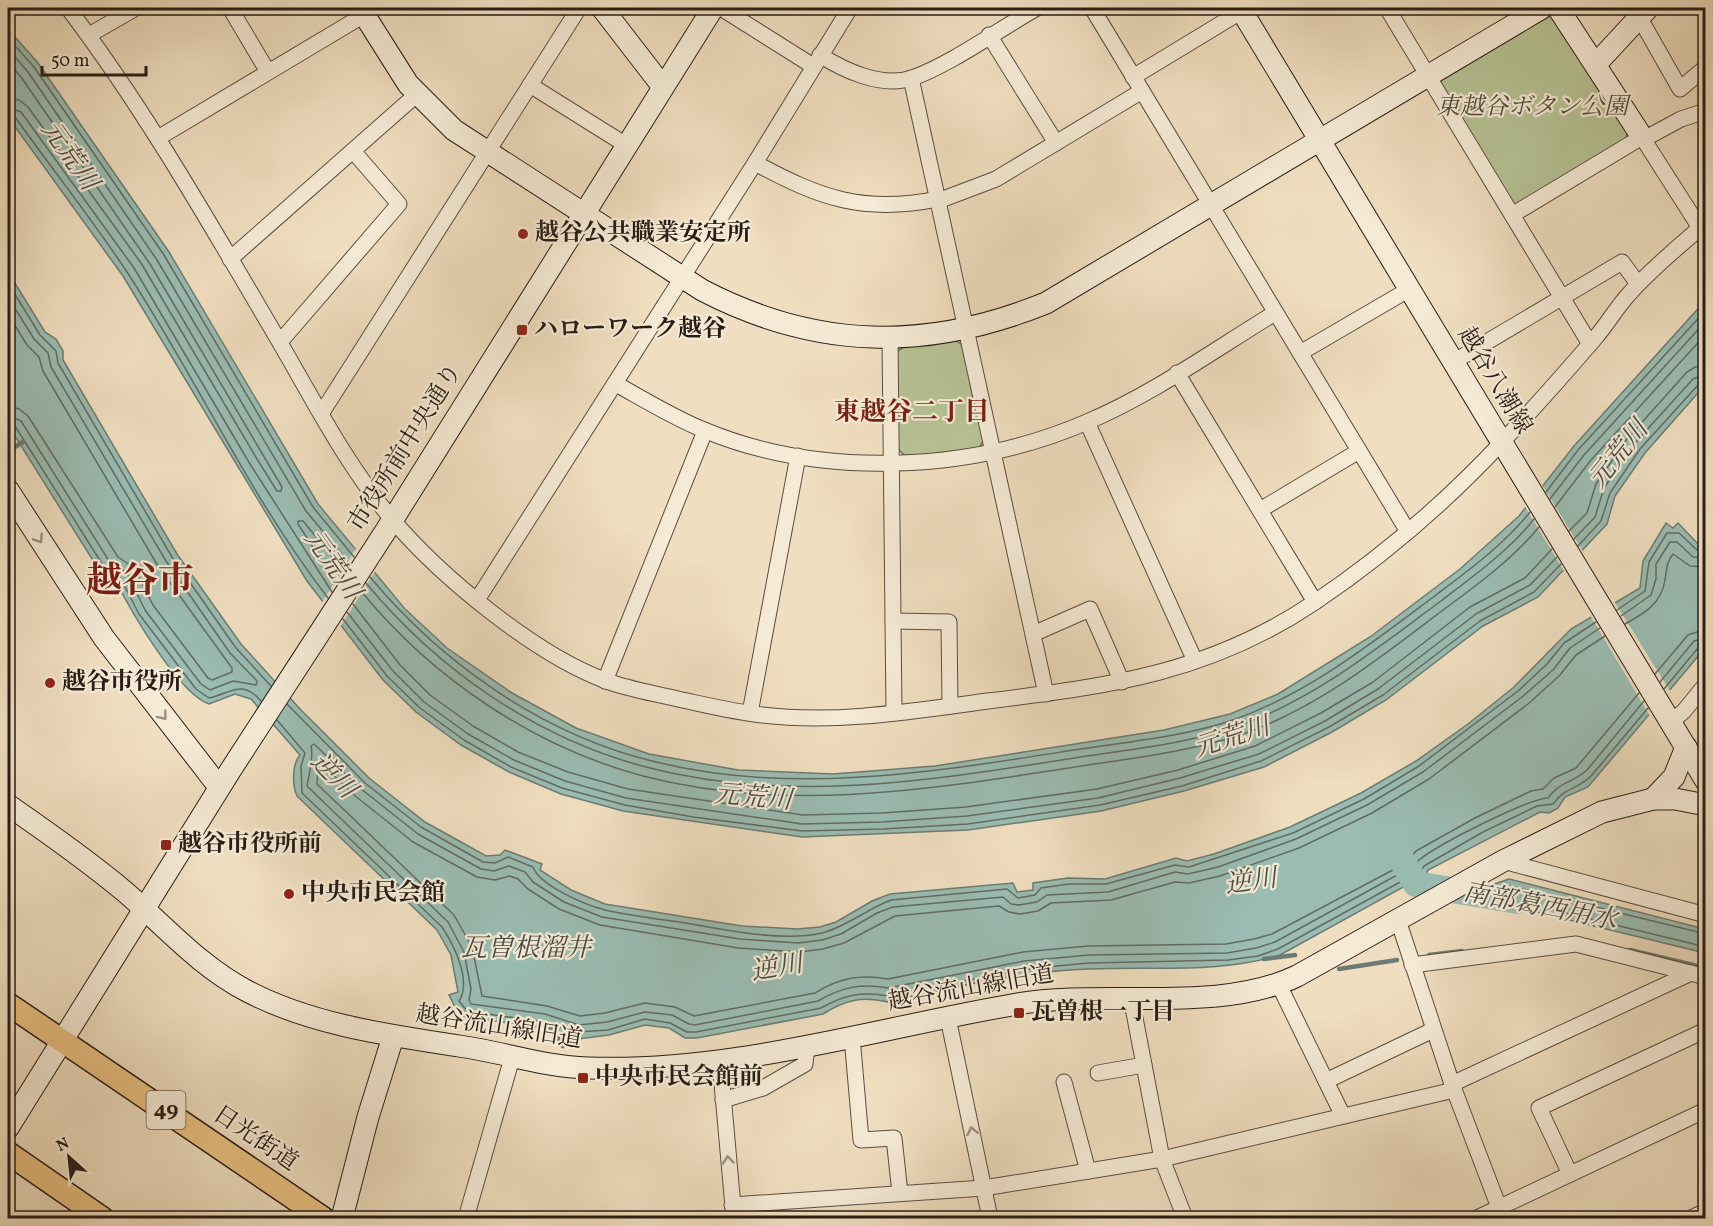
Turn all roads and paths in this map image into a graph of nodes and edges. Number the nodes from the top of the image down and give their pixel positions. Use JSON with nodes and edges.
{"nodes":[{"id":1,"x":68,"y":8,"type":"edge"},
{"id":2,"x":136,"y":8,"type":"edge"},
{"id":3,"x":230,"y":8,"type":"edge"},
{"id":4,"x":579,"y":8,"type":"edge"},
{"id":5,"x":602,"y":8,"type":"edge"},
{"id":6,"x":713,"y":8,"type":"edge"},
{"id":7,"x":721,"y":8,"type":"edge"},
{"id":8,"x":850,"y":8,"type":"edge"},
{"id":9,"x":1037,"y":8,"type":"edge"},
{"id":10,"x":1092,"y":8,"type":"edge"},
{"id":11,"x":1387,"y":8,"type":"edge"},
{"id":12,"x":1542,"y":8,"type":"edge"},
{"id":13,"x":1558,"y":8,"type":"edge"},
{"id":14,"x":1241,"y":9,"type":"edge"},
{"id":15,"x":362,"y":11,"type":"edge"},
{"id":16,"x":1641,"y":11,"type":"edge"},
{"id":17,"x":89,"y":35,"type":"junction"},
{"id":18,"x":989,"y":35,"type":"junction"},
{"id":19,"x":817,"y":61,"type":"junction"},
{"id":20,"x":1596,"y":64,"type":"junction"},
{"id":21,"x":1706,"y":67,"type":"edge"},
{"id":22,"x":268,"y":72,"type":"junction"},
{"id":23,"x":1428,"y":75,"type":"junction"},
{"id":24,"x":1133,"y":77,"type":"junction"},
{"id":25,"x":911,"y":78,"type":"junction"},
{"id":26,"x":530,"y":85,"type":"junction"},
{"id":27,"x":663,"y":87,"type":"junction"},
{"id":28,"x":1142,"y":91,"type":"junction"},
{"id":29,"x":416,"y":95,"type":"junction"},
{"id":30,"x":1706,"y":111,"type":"edge"},
{"id":31,"x":158,"y":138,"type":"junction"},
{"id":32,"x":1643,"y":138,"type":"junction"},
{"id":33,"x":1319,"y":141,"type":"junction"},
{"id":34,"x":1056,"y":143,"type":"junction"},
{"id":35,"x":626,"y":145,"type":"junction"},
{"id":36,"x":354,"y":151,"type":"junction"},
{"id":37,"x":488,"y":152,"type":"junction"},
{"id":38,"x":755,"y":163,"type":"junction"},
{"id":39,"x":938,"y":200,"type":"junction"},
{"id":40,"x":1212,"y":206,"type":"junction"},
{"id":41,"x":584,"y":213,"type":"junction"},
{"id":42,"x":1512,"y":215,"type":"junction"},
{"id":43,"x":230,"y":259,"type":"junction"},
{"id":44,"x":682,"y":275,"type":"junction"},
{"id":45,"x":1638,"y":284,"type":"junction"},
{"id":46,"x":1408,"y":290,"type":"junction"},
{"id":47,"x":1561,"y":297,"type":"junction"},
{"id":48,"x":1275,"y":313,"type":"junction"},
{"id":49,"x":967,"y":330,"type":"junction"},
{"id":50,"x":890,"y":338,"type":"junction"},
{"id":51,"x":279,"y":342,"type":"junction"},
{"id":52,"x":1590,"y":344,"type":"junction"},
{"id":53,"x":1300,"y":353,"type":"junction"},
{"id":54,"x":1452,"y":362,"type":"junction"},
{"id":55,"x":1177,"y":373,"type":"junction"},
{"id":56,"x":616,"y":384,"type":"junction"},
{"id":57,"x":321,"y":414,"type":"junction"},
{"id":58,"x":1088,"y":422,"type":"junction"},
{"id":59,"x":705,"y":430,"type":"junction"},
{"id":60,"x":1505,"y":449,"type":"junction"},
{"id":61,"x":1359,"y":451,"type":"junction"},
{"id":62,"x":993,"y":452,"type":"junction"},
{"id":63,"x":798,"y":456,"type":"junction"},
{"id":64,"x":892,"y":463,"type":"junction"},
{"id":65,"x":8,"y":490,"type":"edge"},
{"id":66,"x":1260,"y":510,"type":"junction"},
{"id":67,"x":388,"y":525,"type":"junction"},
{"id":68,"x":1407,"y":530,"type":"junction"},
{"id":69,"x":477,"y":600,"type":"junction"},
{"id":70,"x":1315,"y":602,"type":"junction"},
{"id":71,"x":893,"y":621,"type":"junction"},
{"id":72,"x":1033,"y":634,"type":"junction"},
{"id":73,"x":1195,"y":661,"type":"junction"},
{"id":74,"x":605,"y":681,"type":"junction"},
{"id":75,"x":1122,"y":682,"type":"junction"},
{"id":76,"x":1706,"y":684,"type":"edge"},
{"id":77,"x":1046,"y":694,"type":"junction"},
{"id":78,"x":950,"y":706,"type":"junction"},
{"id":79,"x":750,"y":713,"type":"junction"},
{"id":80,"x":894,"y":713,"type":"junction"},
{"id":81,"x":1668,"y":718,"type":"junction"},
{"id":82,"x":1686,"y":747,"type":"junction"},
{"id":83,"x":1706,"y":781,"type":"edge"},
{"id":84,"x":219,"y":788,"type":"junction"},
{"id":85,"x":1653,"y":799,"type":"junction"},
{"id":86,"x":8,"y":805,"type":"edge"},
{"id":87,"x":1706,"y":805,"type":"edge"},
{"id":88,"x":1503,"y":861,"type":"junction"},
{"id":89,"x":144,"y":909,"type":"junction"},
{"id":90,"x":1706,"y":915,"type":"edge"},
{"id":91,"x":1398,"y":920,"type":"junction"},
{"id":92,"x":1412,"y":965,"type":"junction"},
{"id":93,"x":1698,"y":975,"type":"edge"},
{"id":94,"x":1278,"y":985,"type":"junction"},
{"id":95,"x":1131,"y":997,"type":"junction"},
{"id":96,"x":8,"y":1004,"type":"edge"},
{"id":97,"x":948,"y":1018,"type":"junction"},
{"id":98,"x":1433,"y":1030,"type":"junction"},
{"id":99,"x":1706,"y":1030,"type":"edge"},
{"id":100,"x":852,"y":1036,"type":"junction"},
{"id":101,"x":393,"y":1037,"type":"junction"},
{"id":102,"x":62,"y":1039,"type":"junction"},
{"id":103,"x":807,"y":1045,"type":"junction"},
{"id":104,"x":512,"y":1059,"type":"junction"},
{"id":105,"x":720,"y":1061,"type":"junction"},
{"id":106,"x":1144,"y":1065,"type":"junction"},
{"id":107,"x":1098,"y":1073,"type":"dead end"},
{"id":108,"x":1326,"y":1081,"type":"junction"},
{"id":109,"x":1064,"y":1082,"type":"dead end"},
{"id":110,"x":1453,"y":1087,"type":"junction"},
{"id":111,"x":723,"y":1100,"type":"junction"},
{"id":112,"x":1706,"y":1110,"type":"edge"},
{"id":113,"x":1343,"y":1116,"type":"junction"},
{"id":114,"x":8,"y":1128,"type":"edge"},
{"id":115,"x":8,"y":1153,"type":"edge"},
{"id":116,"x":1162,"y":1159,"type":"junction"},
{"id":117,"x":1088,"y":1171,"type":"junction"},
{"id":118,"x":1570,"y":1174,"type":"junction"},
{"id":119,"x":984,"y":1188,"type":"junction"},
{"id":120,"x":900,"y":1193,"type":"junction"},
{"id":121,"x":1706,"y":1211,"type":"edge"},
{"id":122,"x":733,"y":1212,"type":"edge"},
{"id":123,"x":1501,"y":1213,"type":"edge"},
{"id":124,"x":102,"y":1218,"type":"edge"},
{"id":125,"x":323,"y":1218,"type":"edge"},
{"id":126,"x":342,"y":1218,"type":"edge"},
{"id":127,"x":466,"y":1218,"type":"edge"},
{"id":128,"x":990,"y":1218,"type":"edge"},
{"id":129,"x":1185,"y":1218,"type":"edge"},
{"id":130,"x":1477,"y":1218,"type":"edge"},
{"id":131,"x":1690,"y":1218,"type":"edge"}],
"edges":[{"from":1,"to":17,"type":"street"},
{"from":2,"to":17,"type":"street"},
{"from":3,"to":22,"type":"street"},
{"from":4,"to":26,"type":"street"},
{"from":5,"to":27,"type":"street"},
{"from":6,"to":27,"type":"street","name":"市役所前中央通り"},
{"from":7,"to":19,"type":"street"},
{"from":8,"to":19,"type":"street"},
{"from":9,"to":18,"type":"street"},
{"from":10,"to":24,"type":"street"},
{"from":11,"to":23,"type":"street"},
{"from":12,"to":23,"type":"street"},
{"from":13,"to":20,"type":"street"},
{"from":14,"to":24,"type":"street"},
{"from":14,"to":33,"type":"street","name":"越谷八潮線"},
{"from":15,"to":22,"type":"street"},
{"from":15,"to":29,"type":"street"},
{"from":16,"to":20,"type":"street"},
{"from":16,"to":21,"type":"street"},
{"from":17,"to":31,"type":"street"},
{"from":18,"to":25,"type":"street"},
{"from":18,"to":34,"type":"street"},
{"from":19,"to":25,"type":"street"},
{"from":19,"to":38,"type":"street"},
{"from":20,"to":32,"type":"street"},
{"from":22,"to":31,"type":"street"},
{"from":23,"to":33,"type":"street"},
{"from":23,"to":42,"type":"street"},
{"from":24,"to":28,"type":"street"},
{"from":25,"to":39,"type":"street"},
{"from":26,"to":35,"type":"street"},
{"from":26,"to":37,"type":"street"},
{"from":27,"to":35,"type":"street","name":"市役所前中央通り"},
{"from":28,"to":34,"type":"street"},
{"from":28,"to":40,"type":"street"},
{"from":29,"to":36,"type":"street"},
{"from":29,"to":37,"type":"street"},
{"from":30,"to":32,"type":"street"},
{"from":31,"to":43,"type":"street"},
{"from":32,"to":42,"type":"street"},
{"from":32,"to":45,"type":"street"},
{"from":33,"to":40,"type":"street"},
{"from":33,"to":46,"type":"street","name":"越谷八潮線"},
{"from":34,"to":39,"type":"street"},
{"from":35,"to":41,"type":"street","name":"市役所前中央通り"},
{"from":36,"to":43,"type":"street"},
{"from":36,"to":51,"type":"street"},
{"from":37,"to":41,"type":"street"},
{"from":37,"to":57,"type":"street"},
{"from":38,"to":39,"type":"street"},
{"from":38,"to":44,"type":"street"},
{"from":39,"to":49,"type":"street"},
{"from":40,"to":48,"type":"street"},
{"from":40,"to":49,"type":"street"},
{"from":41,"to":44,"type":"street"},
{"from":41,"to":67,"type":"street","name":"市役所前中央通り"},
{"from":42,"to":47,"type":"street"},
{"from":43,"to":51,"type":"street"},
{"from":44,"to":50,"type":"street"},
{"from":44,"to":56,"type":"street"},
{"from":45,"to":47,"type":"street"},
{"from":45,"to":52,"type":"street"},
{"from":46,"to":53,"type":"street"},
{"from":46,"to":54,"type":"street","name":"越谷八潮線"},
{"from":47,"to":52,"type":"street"},
{"from":47,"to":54,"type":"street"},
{"from":48,"to":53,"type":"street"},
{"from":48,"to":55,"type":"street"},
{"from":49,"to":50,"type":"street"},
{"from":49,"to":62,"type":"street"},
{"from":50,"to":64,"type":"street"},
{"from":51,"to":57,"type":"street"},
{"from":52,"to":60,"type":"street"},
{"from":53,"to":61,"type":"street"},
{"from":54,"to":60,"type":"street","name":"越谷八潮線"},
{"from":55,"to":58,"type":"street"},
{"from":55,"to":66,"type":"street"},
{"from":56,"to":59,"type":"street"},
{"from":56,"to":69,"type":"street"},
{"from":57,"to":67,"type":"street"},
{"from":58,"to":62,"type":"street"},
{"from":58,"to":73,"type":"street"},
{"from":59,"to":63,"type":"street"},
{"from":59,"to":74,"type":"street"},
{"from":60,"to":68,"type":"street"},
{"from":60,"to":81,"type":"street","name":"越谷八潮線"},
{"from":61,"to":66,"type":"street"},
{"from":61,"to":68,"type":"street"},
{"from":62,"to":64,"type":"street"},
{"from":62,"to":72,"type":"street"},
{"from":63,"to":64,"type":"street"},
{"from":63,"to":79,"type":"street"},
{"from":64,"to":71,"type":"street"},
{"from":65,"to":84,"type":"street","one_way":true},
{"from":66,"to":70,"type":"street"},
{"from":67,"to":69,"type":"street"},
{"from":67,"to":84,"type":"street","name":"市役所前中央通り"},
{"from":68,"to":70,"type":"street"},
{"from":69,"to":74,"type":"street"},
{"from":70,"to":73,"type":"street"},
{"from":71,"to":78,"type":"street"},
{"from":71,"to":80,"type":"street"},
{"from":72,"to":75,"type":"street"},
{"from":72,"to":77,"type":"street"},
{"from":73,"to":75,"type":"street"},
{"from":74,"to":79,"type":"street"},
{"from":75,"to":77,"type":"street"},
{"from":76,"to":81,"type":"street"},
{"from":77,"to":78,"type":"street"},
{"from":78,"to":80,"type":"street"},
{"from":79,"to":80,"type":"street"},
{"from":81,"to":82,"type":"street","name":"越谷八潮線"},
{"from":82,"to":83,"type":"street","name":"越谷八潮線"},
{"from":82,"to":85,"type":"street"},
{"from":84,"to":89,"type":"street","name":"市役所前中央通り"},
{"from":85,"to":87,"type":"street","name":"越谷流山線旧道"},
{"from":85,"to":88,"type":"street","name":"越谷流山線旧道"},
{"from":86,"to":89,"type":"street"},
{"from":88,"to":90,"type":"street"},
{"from":88,"to":91,"type":"street","name":"越谷流山線旧道"},
{"from":89,"to":101,"type":"street"},
{"from":89,"to":102,"type":"street","name":"市役所前中央通り"},
{"from":91,"to":92,"type":"street"},
{"from":91,"to":94,"type":"street","name":"越谷流山線旧道"},
{"from":92,"to":93,"type":"street"},
{"from":92,"to":98,"type":"street"},
{"from":93,"to":110,"type":"street"},
{"from":94,"to":95,"type":"street","name":"越谷流山線旧道"},
{"from":94,"to":108,"type":"street"},
{"from":95,"to":97,"type":"street","name":"越谷流山線旧道"},
{"from":95,"to":106,"type":"street"},
{"from":96,"to":102,"type":"main road","name":"日光街道","number":"49"},
{"from":97,"to":100,"type":"street","name":"越谷流山線旧道"},
{"from":119,"to":97,"type":"street","one_way":true},
{"from":98,"to":108,"type":"street"},
{"from":98,"to":110,"type":"street"},
{"from":99,"to":118,"type":"street"},
{"from":100,"to":103,"type":"street","name":"越谷流山線旧道"},
{"from":100,"to":120,"type":"street"},
{"from":101,"to":104,"type":"street","name":"越谷流山線旧道"},
{"from":101,"to":126,"type":"street","name":"越谷流山線旧道"},
{"from":102,"to":114,"type":"street","name":"市役所前中央通り"},
{"from":102,"to":125,"type":"main road","name":"日光街道","number":"49"},
{"from":103,"to":105,"type":"street","name":"越谷流山線旧道"},
{"from":103,"to":111,"type":"street"},
{"from":104,"to":105,"type":"street","name":"越谷流山線旧道"},
{"from":104,"to":127,"type":"street"},
{"from":105,"to":111,"type":"street"},
{"from":106,"to":107,"type":"street"},
{"from":106,"to":116,"type":"street"},
{"from":108,"to":113,"type":"street"},
{"from":109,"to":117,"type":"street"},
{"from":110,"to":113,"type":"street"},
{"from":110,"to":123,"type":"street"},
{"from":122,"to":111,"type":"street","one_way":true},
{"from":112,"to":118,"type":"street"},
{"from":113,"to":116,"type":"street"},
{"from":115,"to":124,"type":"main road"},
{"from":116,"to":117,"type":"street"},
{"from":116,"to":129,"type":"street"},
{"from":117,"to":119,"type":"street"},
{"from":118,"to":123,"type":"street"},
{"from":119,"to":120,"type":"street"},
{"from":119,"to":128,"type":"street"},
{"from":120,"to":122,"type":"street"},
{"from":121,"to":131,"type":"street"},
{"from":123,"to":130,"type":"street"}]}
